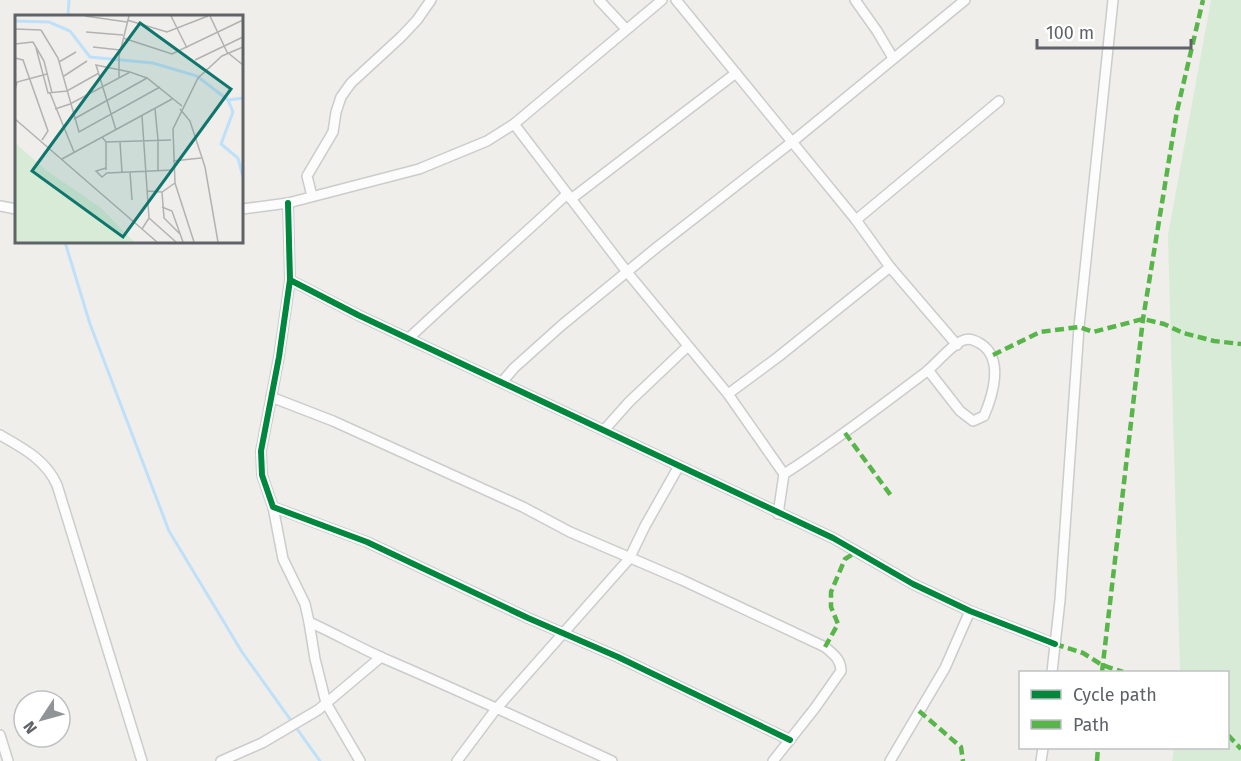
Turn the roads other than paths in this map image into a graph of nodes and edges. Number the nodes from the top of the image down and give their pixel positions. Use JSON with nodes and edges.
{"nodes":[{"id":1,"x":431,"y":0,"type":"edge"},
{"id":2,"x":599,"y":0,"type":"edge"},
{"id":3,"x":662,"y":0,"type":"edge"},
{"id":4,"x":676,"y":0,"type":"edge"},
{"id":5,"x":855,"y":0,"type":"edge"},
{"id":6,"x":965,"y":0,"type":"edge"},
{"id":7,"x":1113,"y":0,"type":"edge"},
{"id":8,"x":626,"y":30,"type":"junction"},
{"id":9,"x":893,"y":58,"type":"junction"},
{"id":10,"x":736,"y":73,"type":"junction"},
{"id":11,"x":999,"y":100,"type":"dead end"},
{"id":12,"x":514,"y":124,"type":"junction"},
{"id":13,"x":792,"y":142,"type":"junction"},
{"id":14,"x":312,"y":196,"type":"junction"},
{"id":15,"x":569,"y":196,"type":"junction"},
{"id":16,"x":288,"y":203,"type":"junction"},
{"id":17,"x":0,"y":206,"type":"edge"},
{"id":18,"x":15,"y":209,"type":"edge"},
{"id":19,"x":243,"y":209,"type":"edge"},
{"id":20,"x":856,"y":220,"type":"junction"},
{"id":21,"x":890,"y":267,"type":"junction"},
{"id":22,"x":627,"y":272,"type":"junction"},
{"id":23,"x":290,"y":280,"type":"junction"},
{"id":24,"x":410,"y":338,"type":"junction"},
{"id":25,"x":957,"y":345,"type":"junction"},
{"id":26,"x":688,"y":346,"type":"junction"},
{"id":27,"x":928,"y":370,"type":"junction"},
{"id":28,"x":503,"y":381,"type":"junction"},
{"id":29,"x":728,"y":394,"type":"junction"},
{"id":30,"x":271,"y":397,"type":"junction"},
{"id":31,"x":606,"y":429,"type":"junction"},
{"id":32,"x":0,"y":435,"type":"edge"},
{"id":33,"x":679,"y":466,"type":"junction"},
{"id":34,"x":784,"y":474,"type":"junction"},
{"id":35,"x":273,"y":507,"type":"junction"},
{"id":36,"x":778,"y":514,"type":"junction"},
{"id":37,"x":629,"y":559,"type":"junction"},
{"id":38,"x":970,"y":611,"type":"junction"},
{"id":39,"x":309,"y":622,"type":"junction"},
{"id":40,"x":563,"y":633,"type":"junction"},
{"id":41,"x":1055,"y":644,"type":"junction"},
{"id":42,"x":381,"y":657,"type":"junction"},
{"id":43,"x":1052,"y":671,"type":"edge"},
{"id":44,"x":326,"y":703,"type":"junction"},
{"id":45,"x":496,"y":709,"type":"junction"},
{"id":46,"x":0,"y":735,"type":"edge"},
{"id":47,"x":790,"y":740,"type":"junction"},
{"id":48,"x":226,"y":760,"type":"edge"},
{"id":49,"x":8,"y":761,"type":"edge"},
{"id":50,"x":142,"y":761,"type":"edge"},
{"id":51,"x":360,"y":761,"type":"edge"},
{"id":52,"x":457,"y":761,"type":"edge"},
{"id":53,"x":612,"y":761,"type":"edge"},
{"id":54,"x":772,"y":761,"type":"edge"},
{"id":55,"x":890,"y":761,"type":"edge"}],
"edges":[{"from":1,"to":14,"type":"street"},
{"from":2,"to":8,"type":"street"},
{"from":3,"to":8,"type":"street"},
{"from":4,"to":10,"type":"street"},
{"from":5,"to":9,"type":"street"},
{"from":6,"to":9,"type":"street"},
{"from":7,"to":41,"type":"street"},
{"from":8,"to":12,"type":"street"},
{"from":9,"to":13,"type":"street"},
{"from":10,"to":13,"type":"street"},
{"from":10,"to":15,"type":"street"},
{"from":11,"to":20,"type":"street"},
{"from":12,"to":14,"type":"street"},
{"from":12,"to":15,"type":"street"},
{"from":13,"to":20,"type":"street"},
{"from":13,"to":22,"type":"street"},
{"from":14,"to":16,"type":"street"},
{"from":15,"to":22,"type":"street"},
{"from":15,"to":24,"type":"street"},
{"from":16,"to":19,"type":"street"},
{"from":16,"to":23,"type":"street"},
{"from":17,"to":18,"type":"street"},
{"from":20,"to":21,"type":"street"},
{"from":21,"to":25,"type":"street"},
{"from":21,"to":29,"type":"street"},
{"from":22,"to":26,"type":"street"},
{"from":22,"to":28,"type":"street"},
{"from":23,"to":24,"type":"street"},
{"from":23,"to":30,"type":"street"},
{"from":24,"to":28,"type":"street"},
{"from":25,"to":27,"type":"street"},
{"from":25,"to":27,"type":"street"},
{"from":26,"to":29,"type":"street"},
{"from":26,"to":31,"type":"street"},
{"from":27,"to":34,"type":"street"},
{"from":28,"to":31,"type":"street"},
{"from":29,"to":34,"type":"street"},
{"from":30,"to":35,"type":"street"},
{"from":30,"to":37,"type":"street"},
{"from":31,"to":33,"type":"street"},
{"from":32,"to":50,"type":"street"},
{"from":33,"to":36,"type":"street"},
{"from":33,"to":37,"type":"street"},
{"from":34,"to":36,"type":"street"},
{"from":35,"to":39,"type":"street"},
{"from":35,"to":40,"type":"street"},
{"from":36,"to":38,"type":"street"},
{"from":37,"to":40,"type":"street"},
{"from":37,"to":47,"type":"street"},
{"from":38,"to":41,"type":"street"},
{"from":38,"to":55,"type":"street"},
{"from":39,"to":42,"type":"street"},
{"from":39,"to":44,"type":"street"},
{"from":40,"to":45,"type":"street"},
{"from":40,"to":47,"type":"street"},
{"from":41,"to":43,"type":"street"},
{"from":42,"to":44,"type":"street"},
{"from":42,"to":45,"type":"street"},
{"from":44,"to":48,"type":"street"},
{"from":44,"to":51,"type":"street"},
{"from":45,"to":52,"type":"street"},
{"from":45,"to":53,"type":"street"},
{"from":46,"to":49,"type":"street"},
{"from":47,"to":54,"type":"street"}]}
